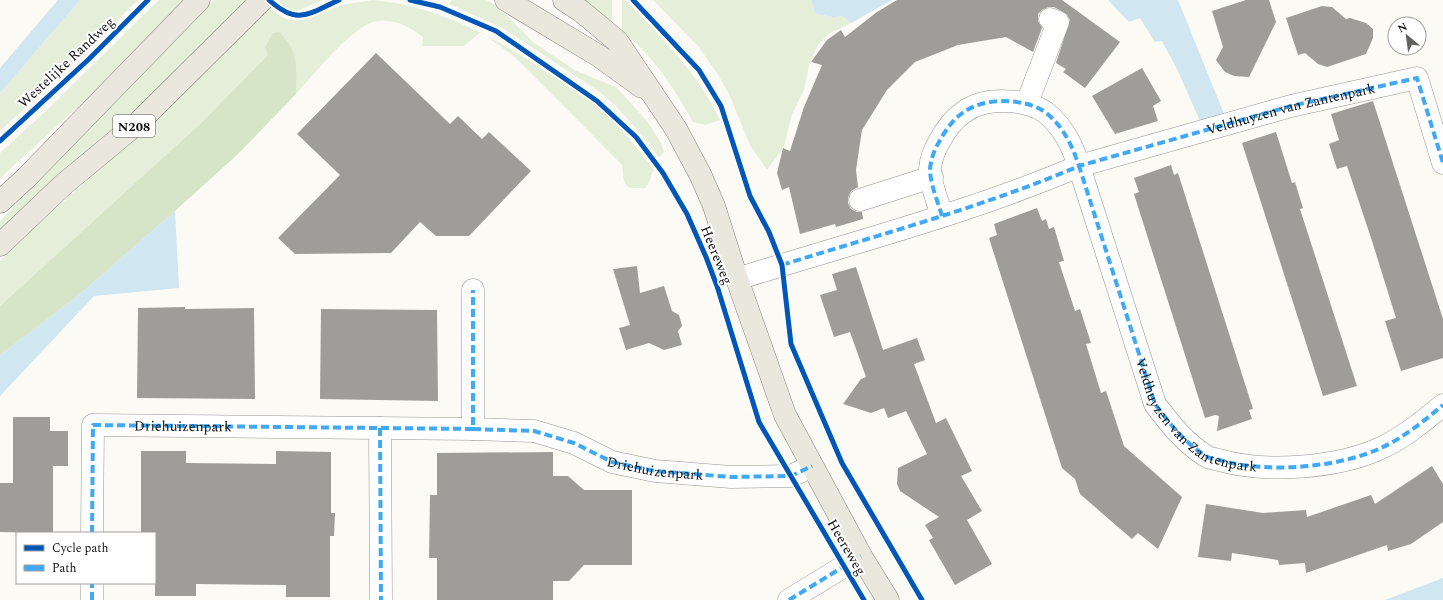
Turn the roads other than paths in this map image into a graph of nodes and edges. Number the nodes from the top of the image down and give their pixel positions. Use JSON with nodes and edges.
{"nodes":[{"id":1,"x":199,"y":0,"type":"edge"},
{"id":2,"x":262,"y":0,"type":"edge"},
{"id":3,"x":506,"y":0,"type":"edge"},
{"id":4,"x":564,"y":0,"type":"edge"},
{"id":5,"x":1050,"y":19,"type":"dead end"},
{"id":6,"x":653,"y":95,"type":"junction"},
{"id":7,"x":1027,"y":103,"type":"junction"},
{"id":8,"x":1443,"y":163,"type":"edge"},
{"id":9,"x":1079,"y":166,"type":"junction"},
{"id":10,"x":932,"y":177,"type":"junction"},
{"id":11,"x":860,"y":200,"type":"dead end"},
{"id":12,"x":0,"y":202,"type":"edge"},
{"id":13,"x":942,"y":216,"type":"junction"},
{"id":14,"x":0,"y":245,"type":"edge"},
{"id":15,"x":737,"y":279,"type":"junction"},
{"id":16,"x":474,"y":290,"type":"dead end"},
{"id":17,"x":1443,"y":406,"type":"edge"},
{"id":18,"x":380,"y":428,"type":"junction"},
{"id":19,"x":473,"y":429,"type":"junction"},
{"id":20,"x":812,"y":466,"type":"junction"},
{"id":21,"x":92,"y":532,"type":"edge"},
{"id":22,"x":861,"y":556,"type":"junction"},
{"id":23,"x":92,"y":584,"type":"edge"},
{"id":24,"x":92,"y":600,"type":"edge"},
{"id":25,"x":381,"y":600,"type":"edge"},
{"id":26,"x":789,"y":600,"type":"edge"},
{"id":27,"x":888,"y":600,"type":"edge"}],
"edges":[{"from":1,"to":12,"type":"main road","number":"N208"},
{"from":2,"to":14,"type":"main road","number":"N208"},
{"from":3,"to":6,"type":"main road","name":"Heereweg"},
{"from":4,"to":6,"type":"main road","name":"Heereweg"},
{"from":5,"to":7,"type":"street"},
{"from":6,"to":15,"type":"main road","name":"Heereweg"},
{"from":7,"to":9,"type":"street","name":"Veldhuyzen van Zantenpark"},
{"from":7,"to":10,"type":"street","name":"Veldhuyzen van Zantenpark"},
{"from":8,"to":9,"type":"street","name":"Veldhuyzen van Zantenpark"},
{"from":9,"to":13,"type":"street","name":"Veldhuyzen van Zantenpark"},
{"from":9,"to":17,"type":"street","name":"Veldhuyzen van Zantenpark"},
{"from":10,"to":11,"type":"street"},
{"from":10,"to":13,"type":"street","name":"Veldhuyzen van Zantenpark"},
{"from":13,"to":15,"type":"street","name":"Veldhuyzen van Zantenpark"},
{"from":15,"to":20,"type":"main road","name":"Heereweg"},
{"from":16,"to":19,"type":"street"},
{"from":18,"to":19,"type":"street","name":"Driehuizenpark"},
{"from":18,"to":21,"type":"street","name":"Driehuizenpark"},
{"from":18,"to":25,"type":"street"},
{"from":19,"to":20,"type":"street","name":"Driehuizenpark"},
{"from":20,"to":22,"type":"main road","name":"Heereweg"},
{"from":22,"to":26,"type":"street"},
{"from":22,"to":27,"type":"main road","name":"Heereweg"},
{"from":23,"to":24,"type":"street"}]}
